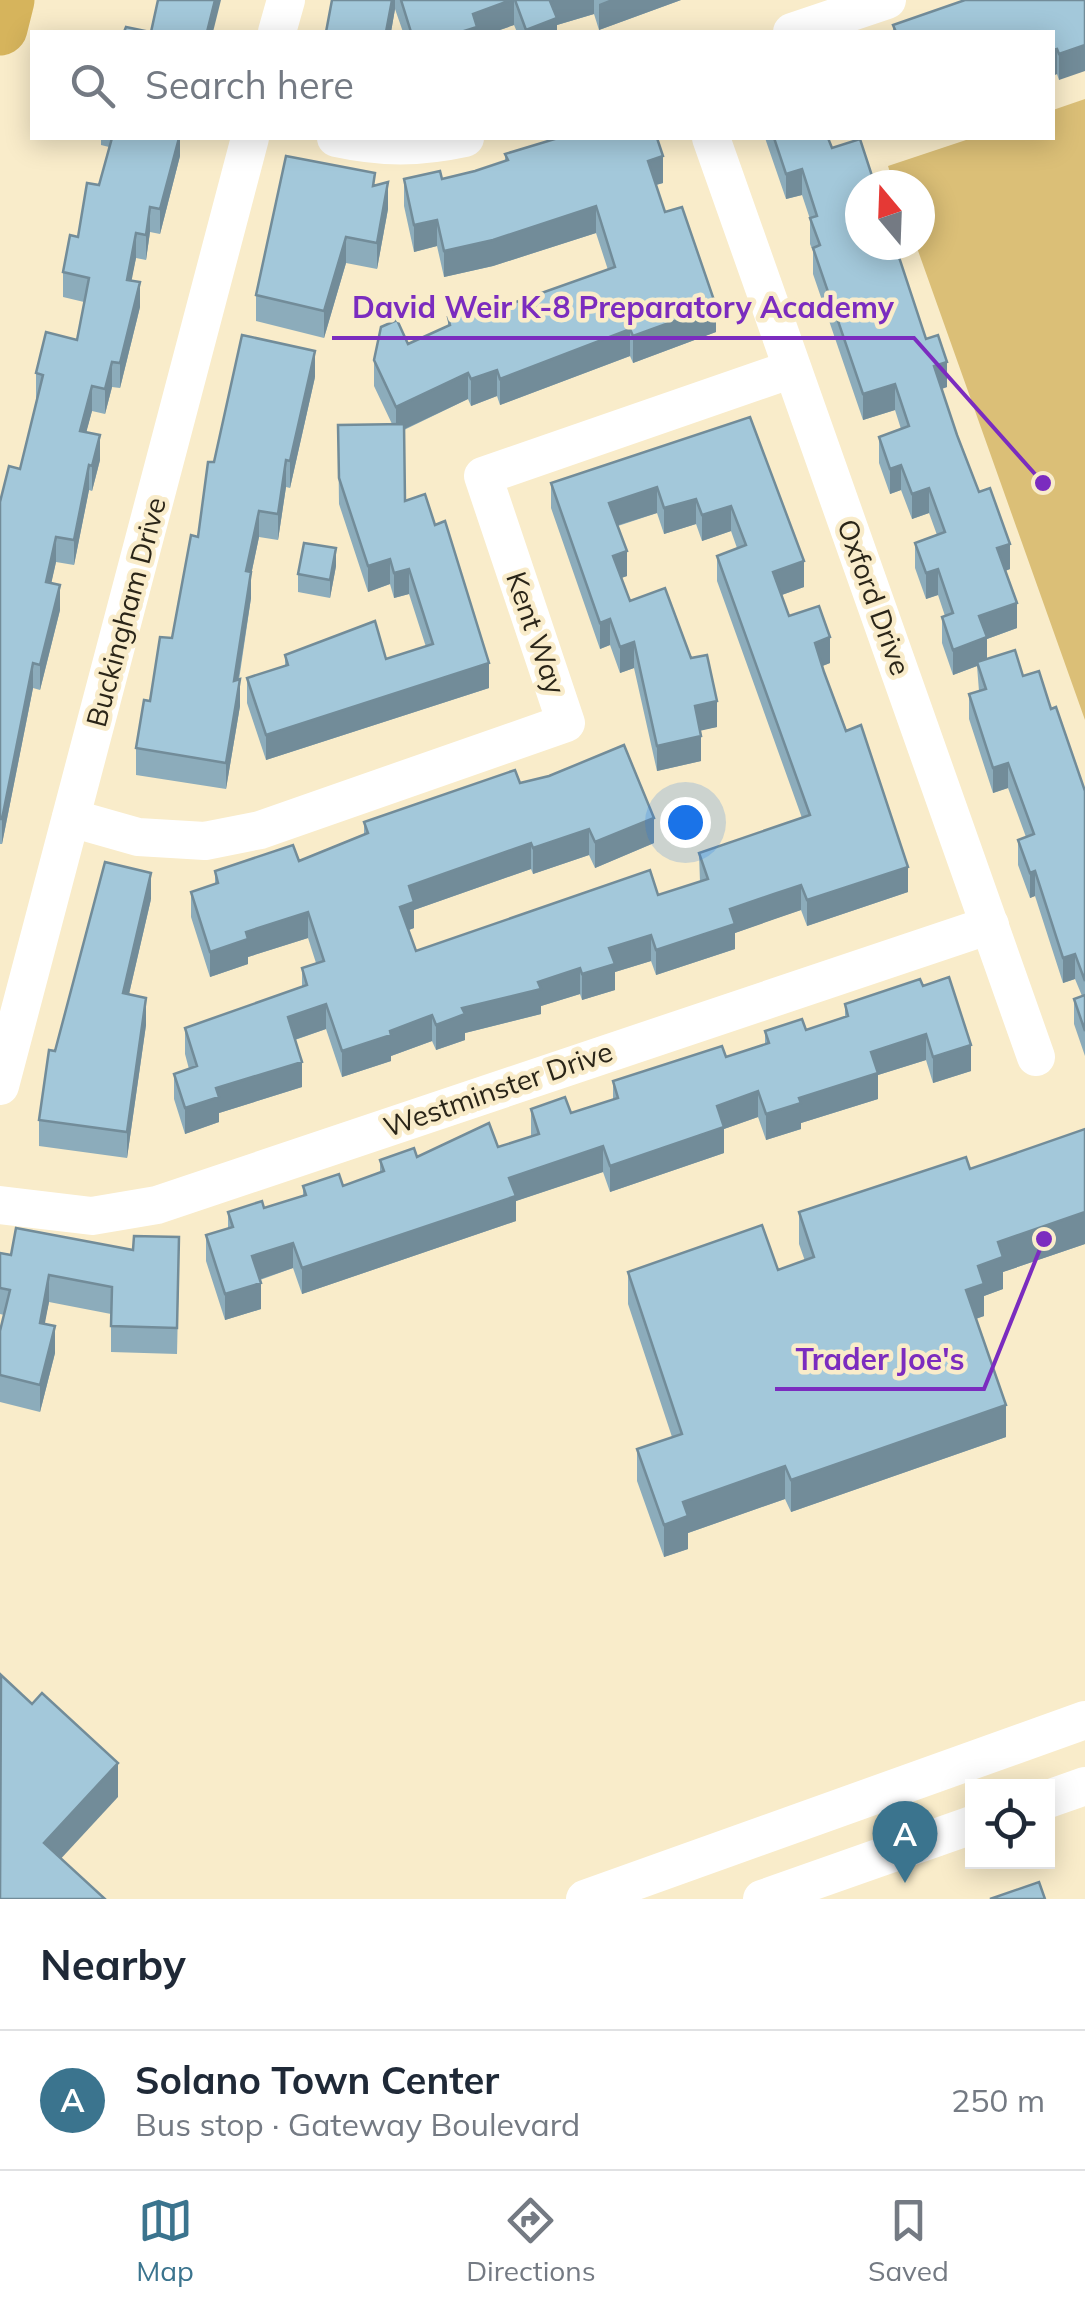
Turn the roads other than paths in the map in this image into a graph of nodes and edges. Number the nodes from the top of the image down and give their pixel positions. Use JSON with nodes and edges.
{"nodes":[{"id":1,"x":7,"y":0,"type":"edge"},
{"id":2,"x":286,"y":0,"type":"edge"},
{"id":3,"x":886,"y":0,"type":"edge"},
{"id":4,"x":0,"y":28,"type":"edge"},
{"id":5,"x":278,"y":30,"type":"edge"},
{"id":6,"x":798,"y":30,"type":"edge"},
{"id":7,"x":249,"y":140,"type":"edge"},
{"id":8,"x":346,"y":140,"type":"edge"},
{"id":9,"x":455,"y":140,"type":"edge"},
{"id":10,"x":712,"y":140,"type":"edge"},
{"id":11,"x":792,"y":369,"type":"junction"},
{"id":12,"x":72,"y":818,"type":"junction"},
{"id":13,"x":990,"y":925,"type":"junction"},
{"id":14,"x":1036,"y":1057,"type":"dead end"},
{"id":15,"x":0,"y":1086,"type":"edge"},
{"id":16,"x":0,"y":1205,"type":"edge"},
{"id":17,"x":1085,"y":1720,"type":"edge"},
{"id":18,"x":1085,"y":1786,"type":"edge"},
{"id":19,"x":1055,"y":1797,"type":"edge"},
{"id":20,"x":965,"y":1827,"type":"edge"},
{"id":21,"x":585,"y":1899,"type":"edge"},
{"id":22,"x":762,"y":1899,"type":"edge"}],
"edges":[{"from":1,"to":4,"type":"highway"},
{"from":2,"to":5,"type":"street"},
{"from":3,"to":6,"type":"street"},
{"from":7,"to":12,"type":"street","name":"Buckingham Drive"},
{"from":8,"to":9,"type":"street"},
{"from":10,"to":11,"type":"street","name":"Oxford Drive"},
{"from":11,"to":12,"type":"street","name":"Kent Way"},
{"from":11,"to":13,"type":"street","name":"Oxford Drive"},
{"from":12,"to":15,"type":"street","name":"Buckingham Drive"},
{"from":13,"to":14,"type":"street","name":"Oxford Drive"},
{"from":13,"to":16,"type":"street","name":"Westminster Drive"},
{"from":17,"to":21,"type":"street"},
{"from":18,"to":19,"type":"street"},
{"from":20,"to":22,"type":"street"}]}
